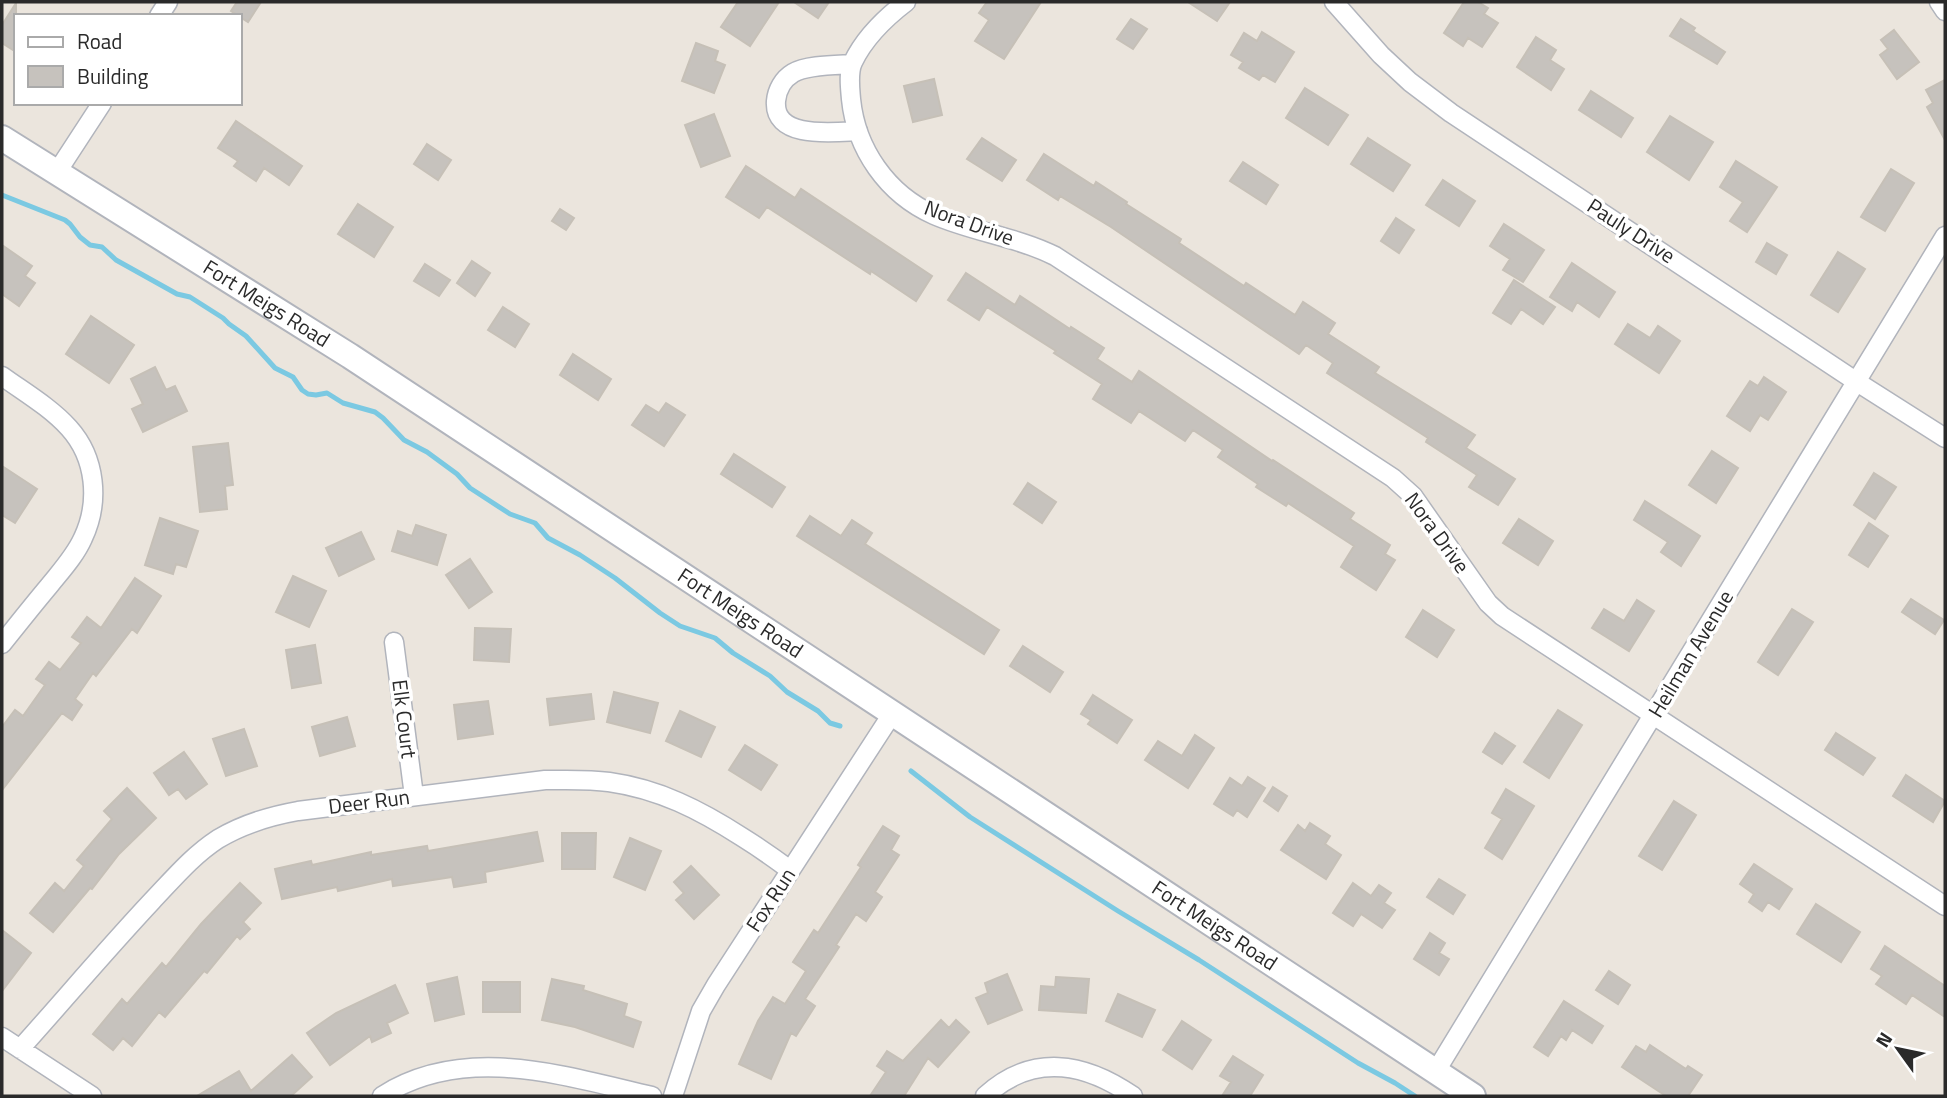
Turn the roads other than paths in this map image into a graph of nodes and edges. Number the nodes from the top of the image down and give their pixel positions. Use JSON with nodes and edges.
{"nodes":[{"id":1,"x":906,"y":2,"type":"edge"},
{"id":2,"x":1334,"y":2,"type":"edge"},
{"id":3,"x":1939,"y":2,"type":"edge"},
{"id":4,"x":1945,"y":11,"type":"edge"},
{"id":5,"x":852,"y":64,"type":"junction"},
{"id":6,"x":101,"y":105,"type":"edge"},
{"id":7,"x":858,"y":131,"type":"junction"},
{"id":8,"x":2,"y":138,"type":"edge"},
{"id":9,"x":57,"y":172,"type":"junction"},
{"id":10,"x":1945,"y":236,"type":"edge"},
{"id":11,"x":2,"y":376,"type":"edge"},
{"id":12,"x":1857,"y":382,"type":"junction"},
{"id":13,"x":1945,"y":438,"type":"edge"},
{"id":14,"x":394,"y":642,"type":"dead end"},
{"id":15,"x":2,"y":644,"type":"edge"},
{"id":16,"x":892,"y":714,"type":"junction"},
{"id":17,"x":1654,"y":715,"type":"junction"},
{"id":18,"x":414,"y":796,"type":"junction"},
{"id":19,"x":790,"y":870,"type":"junction"},
{"id":20,"x":1945,"y":906,"type":"edge"},
{"id":21,"x":2,"y":1037,"type":"edge"},
{"id":22,"x":20,"y":1049,"type":"junction"},
{"id":23,"x":1436,"y":1072,"type":"junction"},
{"id":24,"x":92,"y":1096,"type":"edge"},
{"id":25,"x":382,"y":1096,"type":"edge"},
{"id":26,"x":652,"y":1096,"type":"edge"},
{"id":27,"x":673,"y":1096,"type":"edge"},
{"id":28,"x":985,"y":1096,"type":"edge"},
{"id":29,"x":1133,"y":1096,"type":"edge"},
{"id":30,"x":1473,"y":1096,"type":"edge"}],
"edges":[{"from":1,"to":5,"type":"street"},
{"from":2,"to":12,"type":"street","name":"Pauly Drive"},
{"from":3,"to":4,"type":"street"},
{"from":5,"to":7,"type":"street","name":"Nora Drive"},
{"from":5,"to":7,"type":"street"},
{"from":6,"to":9,"type":"street"},
{"from":7,"to":17,"type":"street","name":"Nora Drive"},
{"from":8,"to":9,"type":"street","name":"Fort Meigs Road"},
{"from":9,"to":16,"type":"street","name":"Fort Meigs Road"},
{"from":10,"to":12,"type":"street","name":"Heilman Avenue"},
{"from":11,"to":15,"type":"street"},
{"from":12,"to":13,"type":"street","name":"Pauly Drive"},
{"from":12,"to":17,"type":"street","name":"Heilman Avenue"},
{"from":14,"to":18,"type":"street","name":"Elk Court"},
{"from":16,"to":19,"type":"street","name":"Fox Run"},
{"from":16,"to":23,"type":"street","name":"Fort Meigs Road"},
{"from":17,"to":20,"type":"street","name":"Nora Drive"},
{"from":17,"to":23,"type":"street","name":"Heilman Avenue"},
{"from":18,"to":19,"type":"street","name":"Deer Run"},
{"from":18,"to":22,"type":"street","name":"Deer Run"},
{"from":19,"to":27,"type":"street","name":"Fox Run"},
{"from":21,"to":22,"type":"street"},
{"from":22,"to":24,"type":"street"},
{"from":23,"to":30,"type":"street","name":"Fort Meigs Road"},
{"from":25,"to":26,"type":"street"},
{"from":28,"to":29,"type":"street"}]}
